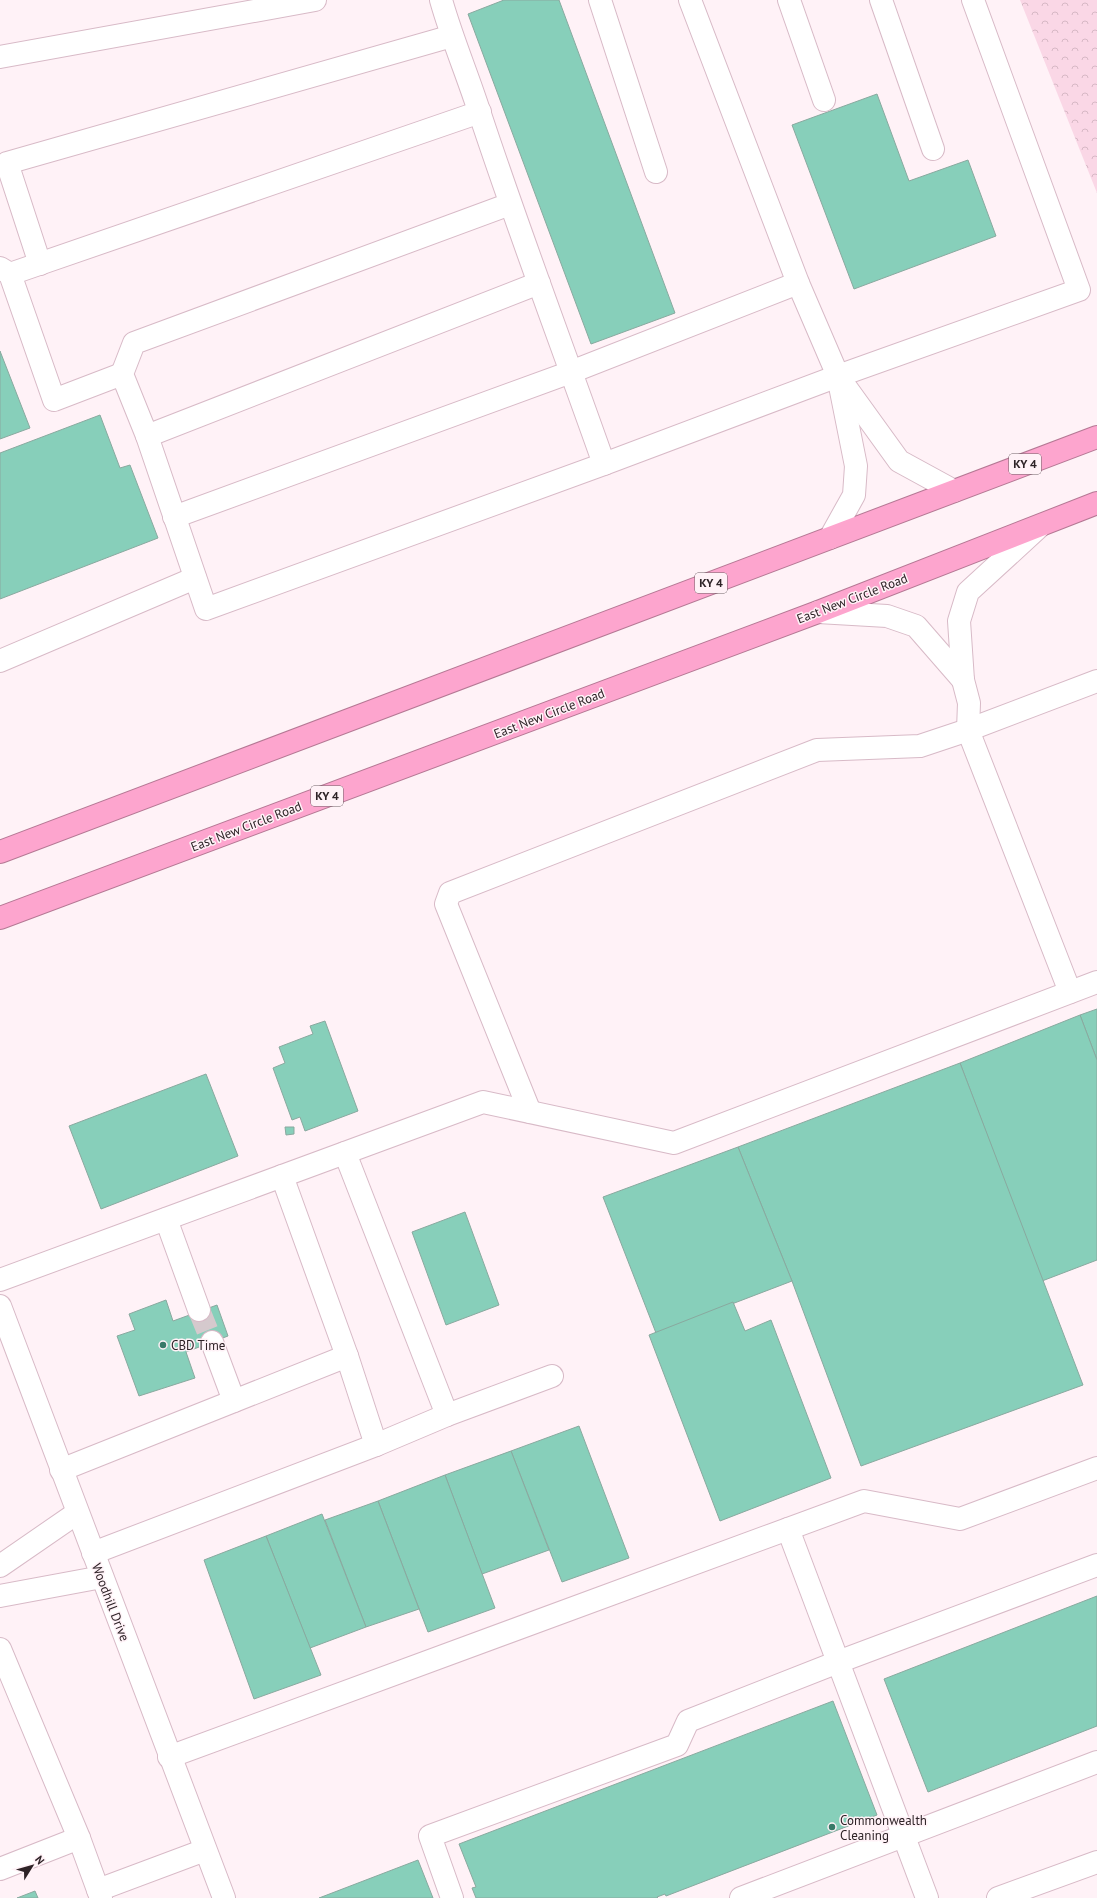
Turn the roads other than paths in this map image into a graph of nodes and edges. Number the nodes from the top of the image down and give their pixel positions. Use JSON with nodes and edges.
{"nodes":[{"id":1,"x":315,"y":0,"type":"edge"},
{"id":2,"x":441,"y":0,"type":"edge"},
{"id":3,"x":600,"y":0,"type":"edge"},
{"id":4,"x":690,"y":0,"type":"edge"},
{"id":5,"x":789,"y":0,"type":"edge"},
{"id":6,"x":881,"y":0,"type":"edge"},
{"id":7,"x":973,"y":0,"type":"edge"},
{"id":8,"x":452,"y":36,"type":"junction"},
{"id":9,"x":0,"y":57,"type":"edge"},
{"id":10,"x":824,"y":100,"type":"dead end"},
{"id":11,"x":480,"y":112,"type":"junction"},
{"id":12,"x":933,"y":149,"type":"dead end"},
{"id":13,"x":656,"y":172,"type":"dead end"},
{"id":14,"x":510,"y":204,"type":"junction"},
{"id":15,"x":40,"y":264,"type":"junction"},
{"id":16,"x":5,"y":271,"type":"edge"},
{"id":17,"x":539,"y":283,"type":"junction"},
{"id":18,"x":798,"y":283,"type":"junction"},
{"id":19,"x":571,"y":372,"type":"junction"},
{"id":20,"x":122,"y":374,"type":"junction"},
{"id":21,"x":838,"y":376,"type":"junction"},
{"id":22,"x":147,"y":436,"type":"junction"},
{"id":23,"x":1097,"y":437,"type":"edge"},
{"id":24,"x":604,"y":464,"type":"junction"},
{"id":25,"x":954,"y":491,"type":"junction"},
{"id":26,"x":1097,"y":503,"type":"edge"},
{"id":27,"x":174,"y":517,"type":"junction"},
{"id":28,"x":1044,"y":522,"type":"junction"},
{"id":29,"x":830,"y":538,"type":"junction"},
{"id":30,"x":195,"y":578,"type":"junction"},
{"id":31,"x":818,"y":612,"type":"junction"},
{"id":32,"x":0,"y":660,"type":"edge"},
{"id":33,"x":963,"y":680,"type":"junction"},
{"id":34,"x":1097,"y":681,"type":"edge"},
{"id":35,"x":968,"y":730,"type":"junction"},
{"id":36,"x":0,"y":852,"type":"edge"},
{"id":37,"x":0,"y":918,"type":"edge"},
{"id":38,"x":1097,"y":982,"type":"edge"},
{"id":39,"x":1070,"y":992,"type":"junction"},
{"id":40,"x":530,"y":1112,"type":"junction"},
{"id":41,"x":345,"y":1153,"type":"junction"},
{"id":42,"x":282,"y":1176,"type":"junction"},
{"id":43,"x":166,"y":1219,"type":"junction"},
{"id":44,"x":0,"y":1280,"type":"edge"},
{"id":45,"x":0,"y":1306,"type":"edge"},
{"id":46,"x":199,"y":1310,"type":"tunnel mouth"},
{"id":47,"x":212,"y":1342,"type":"tunnel mouth"},
{"id":48,"x":346,"y":1356,"type":"junction"},
{"id":49,"x":552,"y":1376,"type":"dead end"},
{"id":50,"x":234,"y":1401,"type":"junction"},
{"id":51,"x":447,"y":1415,"type":"junction"},
{"id":52,"x":376,"y":1445,"type":"junction"},
{"id":53,"x":1097,"y":1468,"type":"edge"},
{"id":54,"x":62,"y":1470,"type":"junction"},
{"id":55,"x":77,"y":1513,"type":"junction"},
{"id":56,"x":788,"y":1529,"type":"junction"},
{"id":57,"x":93,"y":1553,"type":"junction"},
{"id":58,"x":1097,"y":1565,"type":"edge"},
{"id":59,"x":0,"y":1566,"type":"edge"},
{"id":60,"x":102,"y":1577,"type":"junction"},
{"id":61,"x":0,"y":1596,"type":"edge"},
{"id":62,"x":0,"y":1649,"type":"edge"},
{"id":63,"x":838,"y":1662,"type":"junction"},
{"id":64,"x":169,"y":1757,"type":"junction"},
{"id":65,"x":1097,"y":1762,"type":"edge"},
{"id":66,"x":904,"y":1836,"type":"junction"},
{"id":67,"x":79,"y":1838,"type":"junction"},
{"id":68,"x":206,"y":1850,"type":"junction"},
{"id":69,"x":1097,"y":1862,"type":"edge"},
{"id":70,"x":0,"y":1869,"type":"edge"},
{"id":71,"x":100,"y":1894,"type":"edge"},
{"id":72,"x":224,"y":1898,"type":"edge"},
{"id":73,"x":452,"y":1898,"type":"edge"},
{"id":74,"x":741,"y":1898,"type":"edge"},
{"id":75,"x":927,"y":1898,"type":"edge"},
{"id":76,"x":998,"y":1898,"type":"edge"}],
"edges":[{"from":1,"to":9,"type":"street"},
{"from":2,"to":8,"type":"street"},
{"from":3,"to":13,"type":"street"},
{"from":4,"to":18,"type":"street"},
{"from":5,"to":10,"type":"street"},
{"from":6,"to":12,"type":"street"},
{"from":7,"to":21,"type":"street"},
{"from":8,"to":11,"type":"street"},
{"from":8,"to":15,"type":"street"},
{"from":11,"to":14,"type":"street"},
{"from":11,"to":15,"type":"street"},
{"from":14,"to":17,"type":"street"},
{"from":14,"to":20,"type":"street"},
{"from":15,"to":16,"type":"street"},
{"from":16,"to":20,"type":"street"},
{"from":17,"to":19,"type":"street"},
{"from":17,"to":22,"type":"street"},
{"from":18,"to":19,"type":"street"},
{"from":18,"to":21,"type":"street"},
{"from":19,"to":24,"type":"street"},
{"from":19,"to":27,"type":"street"},
{"from":20,"to":22,"type":"street"},
{"from":21,"to":24,"type":"street"},
{"from":21,"to":25,"type":"street"},
{"from":21,"to":29,"type":"street"},
{"from":22,"to":27,"type":"street"},
{"from":23,"to":25,"type":"highway","number":"KY 4"},
{"from":24,"to":30,"type":"street"},
{"from":25,"to":29,"type":"highway","number":"KY 4"},
{"from":26,"to":28,"type":"highway","name":"East New Circle Road","number":"KY 4"},
{"from":27,"to":30,"type":"street"},
{"from":28,"to":31,"type":"highway","name":"East New Circle Road","number":"KY 4"},
{"from":28,"to":33,"type":"street"},
{"from":29,"to":36,"type":"highway","number":"KY 4"},
{"from":30,"to":32,"type":"street"},
{"from":31,"to":33,"type":"street"},
{"from":31,"to":37,"type":"highway","name":"East New Circle Road","number":"KY 4"},
{"from":33,"to":35,"type":"street"},
{"from":34,"to":35,"type":"street"},
{"from":35,"to":39,"type":"street"},
{"from":35,"to":40,"type":"street"},
{"from":38,"to":39,"type":"street"},
{"from":39,"to":40,"type":"street"},
{"from":40,"to":41,"type":"street"},
{"from":41,"to":42,"type":"street"},
{"from":41,"to":51,"type":"street"},
{"from":42,"to":43,"type":"street"},
{"from":42,"to":48,"type":"street"},
{"from":43,"to":44,"type":"street"},
{"from":43,"to":46,"type":"street"},
{"from":45,"to":54,"type":"street","name":"Woodhill Drive"},
{"from":47,"to":50,"type":"street"},
{"from":48,"to":50,"type":"street"},
{"from":48,"to":52,"type":"street"},
{"from":49,"to":51,"type":"street"},
{"from":50,"to":54,"type":"street"},
{"from":51,"to":52,"type":"street"},
{"from":52,"to":57,"type":"street"},
{"from":53,"to":56,"type":"street"},
{"from":54,"to":55,"type":"street","name":"Woodhill Drive"},
{"from":55,"to":57,"type":"street","name":"Woodhill Drive"},
{"from":55,"to":59,"type":"street"},
{"from":56,"to":63,"type":"street"},
{"from":56,"to":64,"type":"street"},
{"from":57,"to":60,"type":"street","name":"Woodhill Drive"},
{"from":58,"to":63,"type":"street"},
{"from":60,"to":61,"type":"street"},
{"from":60,"to":64,"type":"street","name":"Woodhill Drive"},
{"from":62,"to":67,"type":"street"},
{"from":63,"to":66,"type":"street"},
{"from":63,"to":73,"type":"street"},
{"from":64,"to":68,"type":"street","name":"Woodhill Drive"},
{"from":65,"to":66,"type":"street"},
{"from":66,"to":74,"type":"street"},
{"from":66,"to":75,"type":"street"},
{"from":67,"to":70,"type":"street"},
{"from":67,"to":71,"type":"street"},
{"from":68,"to":71,"type":"street"},
{"from":68,"to":72,"type":"street","name":"Woodhill Drive"},
{"from":69,"to":76,"type":"street"}]}
